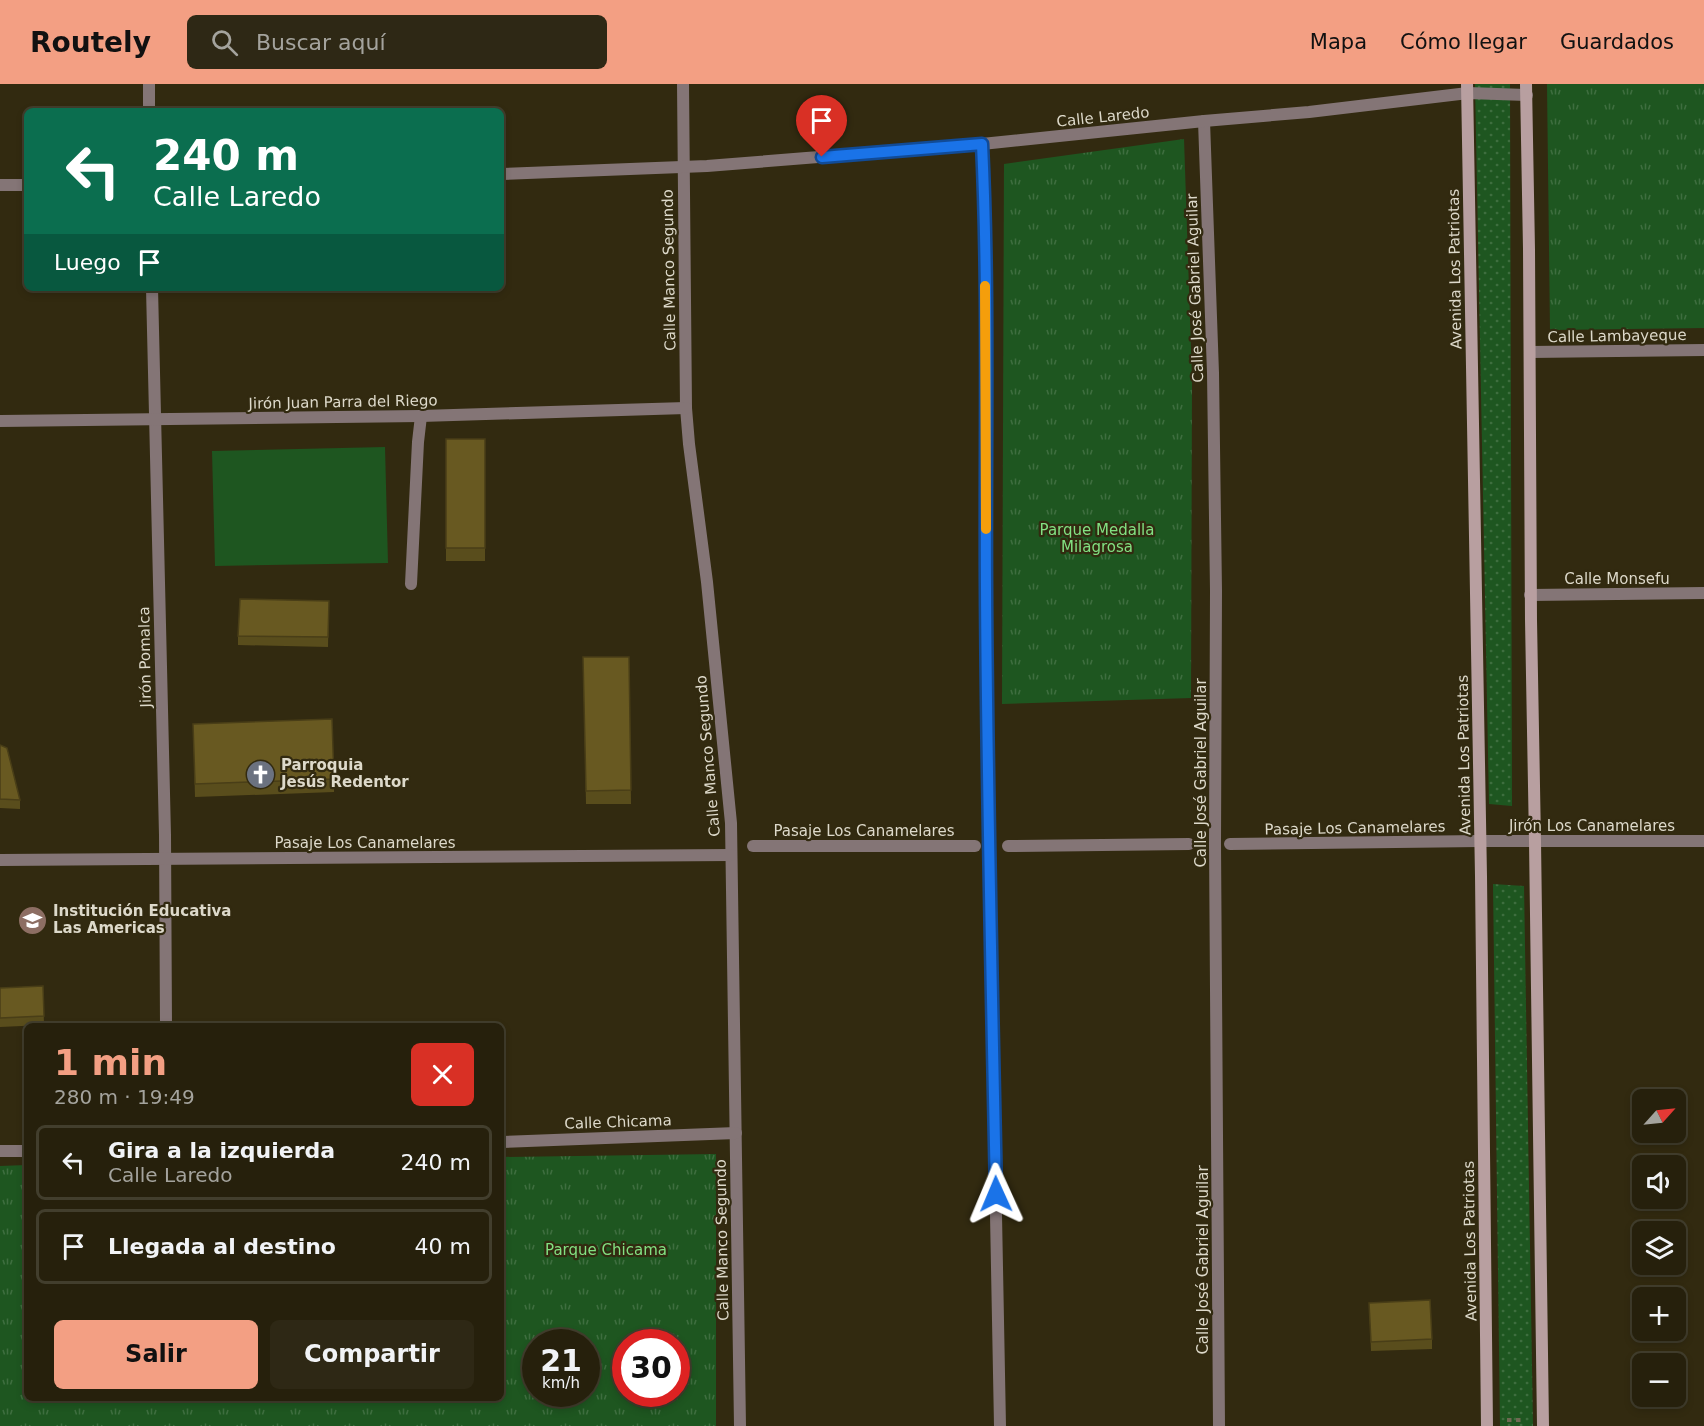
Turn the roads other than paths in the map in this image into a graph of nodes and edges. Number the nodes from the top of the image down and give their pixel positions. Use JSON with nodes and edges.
{"nodes":[{"id":1,"x":148,"y":84,"type":"edge"},
{"id":2,"x":682,"y":84,"type":"edge"},
{"id":3,"x":1467,"y":88,"type":"edge"},
{"id":4,"x":1527,"y":89,"type":"edge"},
{"id":5,"x":149,"y":108,"type":"edge"},
{"id":6,"x":1204,"y":121,"type":"junction"},
{"id":7,"x":982,"y":144,"type":"junction"},
{"id":8,"x":682,"y":167,"type":"junction"},
{"id":9,"x":504,"y":174,"type":"edge"},
{"id":10,"x":0,"y":185,"type":"edge"},
{"id":11,"x":24,"y":185,"type":"edge"},
{"id":12,"x":152,"y":291,"type":"edge"},
{"id":13,"x":1704,"y":350,"type":"edge"},
{"id":14,"x":1530,"y":352,"type":"junction"},
{"id":15,"x":686,"y":408,"type":"junction"},
{"id":16,"x":421,"y":416,"type":"junction"},
{"id":17,"x":154,"y":420,"type":"junction"},
{"id":18,"x":0,"y":421,"type":"edge"},
{"id":19,"x":411,"y":584,"type":"dead end"},
{"id":20,"x":1704,"y":593,"type":"edge"},
{"id":21,"x":1530,"y":595,"type":"junction"},
{"id":22,"x":1535,"y":840,"type":"junction"},
{"id":23,"x":1704,"y":841,"type":"edge"},
{"id":24,"x":1480,"y":842,"type":"junction"},
{"id":25,"x":1189,"y":844,"type":"dead end"},
{"id":26,"x":1230,"y":844,"type":"dead end"},
{"id":27,"x":753,"y":846,"type":"dead end"},
{"id":28,"x":975,"y":846,"type":"dead end"},
{"id":29,"x":1008,"y":846,"type":"dead end"},
{"id":30,"x":731,"y":855,"type":"junction"},
{"id":31,"x":165,"y":859,"type":"junction"},
{"id":32,"x":0,"y":860,"type":"edge"},
{"id":33,"x":166,"y":1023,"type":"edge"},
{"id":34,"x":736,"y":1132,"type":"junction"},
{"id":35,"x":504,"y":1142,"type":"edge"},
{"id":36,"x":24,"y":1150,"type":"edge"},
{"id":37,"x":0,"y":1151,"type":"edge"},
{"id":38,"x":740,"y":1426,"type":"edge"},
{"id":39,"x":1000,"y":1426,"type":"edge"},
{"id":40,"x":1219,"y":1426,"type":"edge"},
{"id":41,"x":1487,"y":1426,"type":"edge"},
{"id":42,"x":1543,"y":1426,"type":"edge"}],
"edges":[{"from":1,"to":5,"type":"street"},
{"from":2,"to":8,"type":"street","name":"Calle Manco Segundo"},
{"from":3,"to":4,"type":"street","name":"Calle Laredo"},
{"from":3,"to":6,"type":"street","name":"Calle Laredo"},
{"from":3,"to":24,"type":"main road","name":"Avenida Los Patriotas"},
{"from":4,"to":14,"type":"main road"},
{"from":6,"to":7,"type":"street","name":"Calle Laredo"},
{"from":6,"to":40,"type":"street","name":"Calle José Gabriel Aguilar"},
{"from":7,"to":8,"type":"street","name":"Calle Laredo"},
{"from":7,"to":39,"type":"street"},
{"from":8,"to":9,"type":"street","name":"Calle Laredo"},
{"from":8,"to":15,"type":"street","name":"Calle Manco Segundo"},
{"from":10,"to":11,"type":"street"},
{"from":12,"to":17,"type":"street","name":"Jirón Pomalca"},
{"from":13,"to":14,"type":"street","name":"Calle Lambayeque"},
{"from":14,"to":21,"type":"main road"},
{"from":15,"to":16,"type":"street","name":"Jirón Juan Parra del Riego"},
{"from":15,"to":30,"type":"street","name":"Calle Manco Segundo"},
{"from":16,"to":17,"type":"street","name":"Jirón Juan Parra del Riego"},
{"from":16,"to":19,"type":"street"},
{"from":17,"to":18,"type":"street","name":"Jirón Juan Parra del Riego"},
{"from":17,"to":31,"type":"street","name":"Jirón Pomalca"},
{"from":20,"to":21,"type":"street","name":"Calle Monsefu"},
{"from":21,"to":22,"type":"main road"},
{"from":22,"to":23,"type":"street","name":"Jirón Los Canamelares"},
{"from":22,"to":24,"type":"street","name":"Jirón Los Canamelares"},
{"from":22,"to":42,"type":"main road"},
{"from":24,"to":26,"type":"street","name":"Pasaje Los Canamelares"},
{"from":24,"to":41,"type":"main road","name":"Avenida Los Patriotas"},
{"from":25,"to":29,"type":"street"},
{"from":27,"to":28,"type":"street","name":"Pasaje Los Canamelares"},
{"from":30,"to":31,"type":"street","name":"Pasaje Los Canamelares"},
{"from":30,"to":34,"type":"street","name":"Calle Manco Segundo"},
{"from":31,"to":32,"type":"street","name":"Pasaje Los Canamelares"},
{"from":31,"to":33,"type":"street","name":"Jirón Pomalca"},
{"from":34,"to":35,"type":"street","name":"Calle Chicama"},
{"from":34,"to":38,"type":"street","name":"Calle Manco Segundo"},
{"from":36,"to":37,"type":"street"}]}
